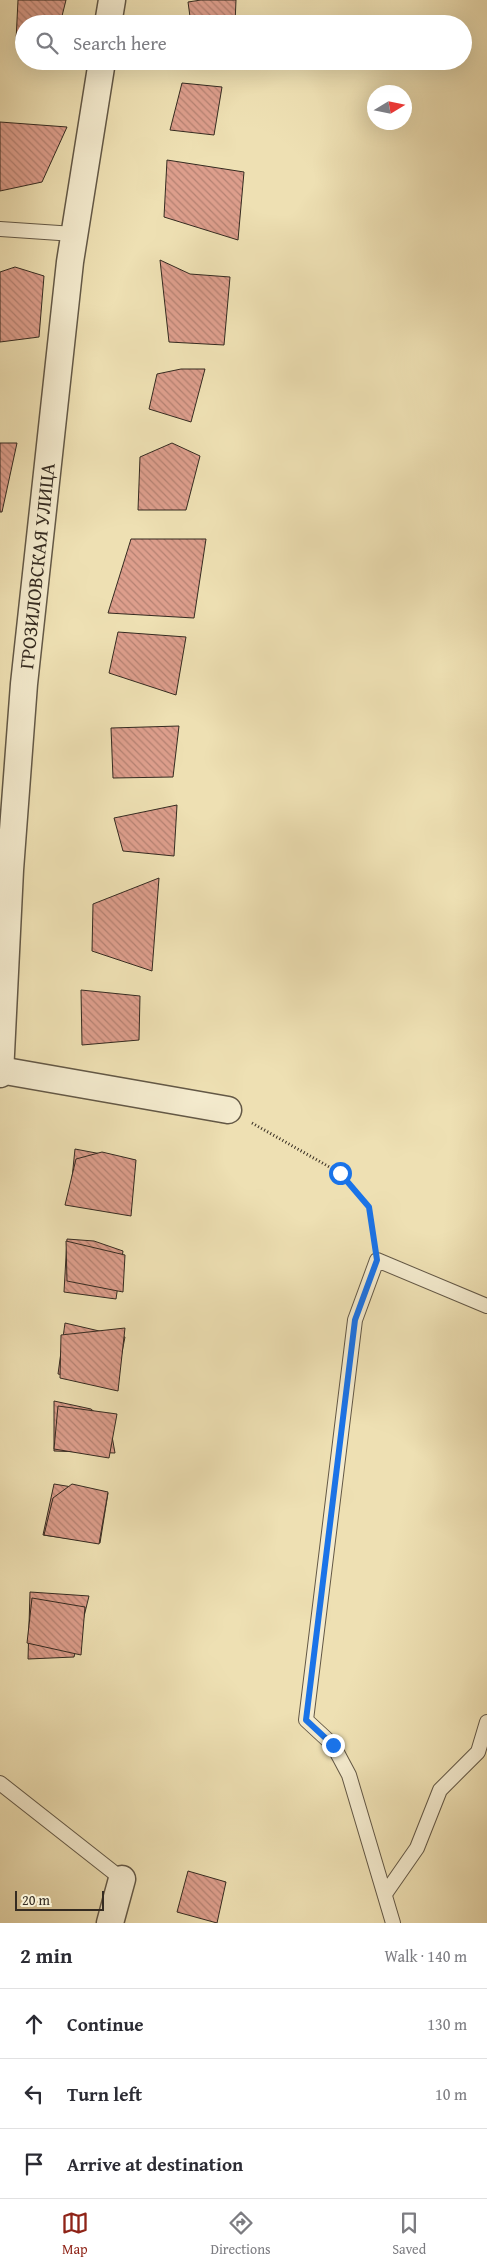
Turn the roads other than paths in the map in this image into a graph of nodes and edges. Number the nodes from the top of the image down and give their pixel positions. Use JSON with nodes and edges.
{"nodes":[{"id":1,"x":112,"y":0,"type":"edge"},
{"id":2,"x":110,"y":15,"type":"edge"},
{"id":3,"x":101,"y":70,"type":"edge"},
{"id":4,"x":0,"y":229,"type":"edge"},
{"id":5,"x":74,"y":234,"type":"junction"},
{"id":6,"x":0,"y":1072,"type":"edge"},
{"id":7,"x":228,"y":1110,"type":"road end"},
{"id":8,"x":487,"y":1306,"type":"edge"},
{"id":9,"x":487,"y":1722,"type":"edge"},
{"id":10,"x":0,"y":1783,"type":"edge"},
{"id":11,"x":122,"y":1879,"type":"joint"},
{"id":12,"x":385,"y":1894,"type":"junction"},
{"id":13,"x":110,"y":1923,"type":"edge"},
{"id":14,"x":393,"y":1923,"type":"edge"}],
"edges":[{"from":1,"to":2,"type":"street"},
{"from":3,"to":5,"type":"street","name":"ГРОЗИЛОВСКАЯ УЛИЦА"},
{"from":4,"to":5,"type":"lane"},
{"from":5,"to":6,"type":"street","name":"ГРОЗИЛОВСКАЯ УЛИЦА"},
{"from":6,"to":7,"type":"street"},
{"from":8,"to":12,"type":"lane"},
{"from":9,"to":12,"type":"lane"},
{"from":10,"to":11,"type":"lane"},
{"from":11,"to":13,"type":"street"},
{"from":12,"to":14,"type":"lane"}]}
